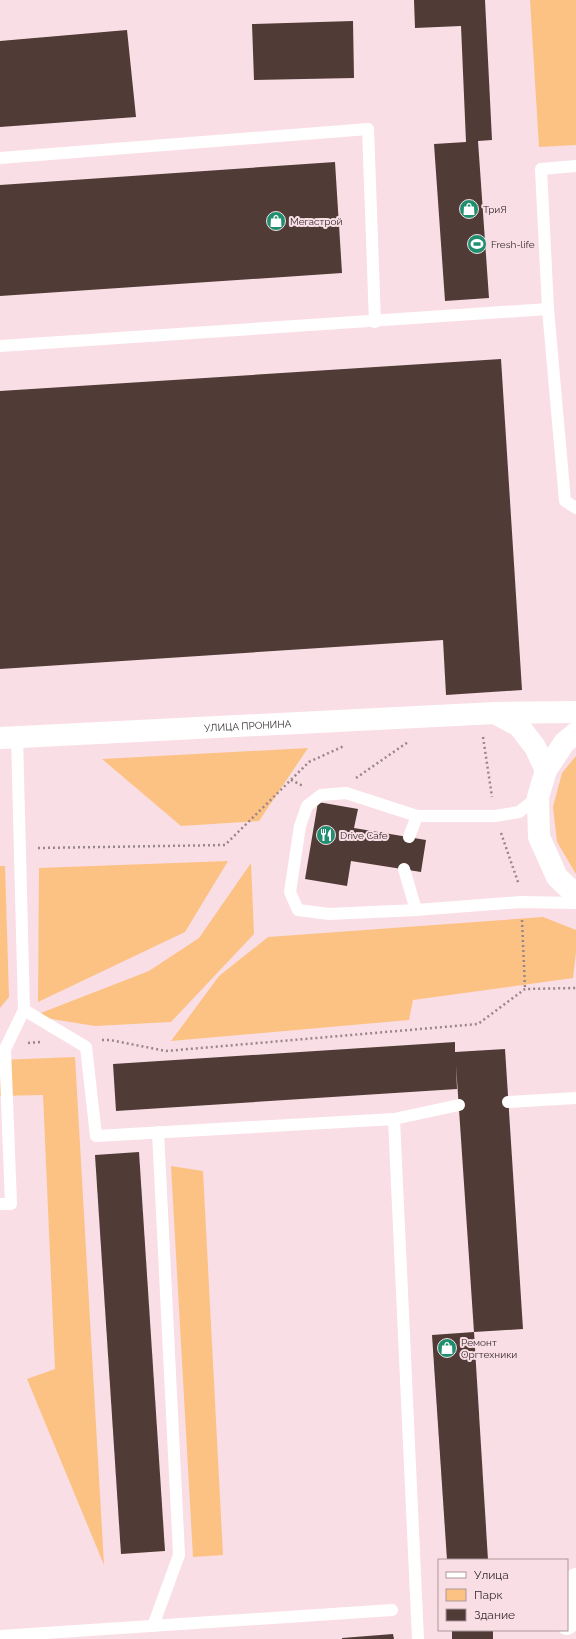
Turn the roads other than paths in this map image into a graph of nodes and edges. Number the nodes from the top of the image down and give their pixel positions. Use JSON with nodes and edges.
{"nodes":[{"id":1,"x":0,"y":158,"type":"edge"},
{"id":2,"x":576,"y":166,"type":"edge"},
{"id":3,"x":548,"y":310,"type":"junction"},
{"id":4,"x":375,"y":322,"type":"junction"},
{"id":5,"x":0,"y":346,"type":"edge"},
{"id":6,"x":576,"y":508,"type":"edge"},
{"id":7,"x":576,"y":712,"type":"edge"},
{"id":8,"x":488,"y":713,"type":"junction"},
{"id":9,"x":576,"y":733,"type":"edge"},
{"id":10,"x":8,"y":738,"type":"edge"},
{"id":11,"x":546,"y":770,"type":"junction"},
{"id":12,"x":538,"y":797,"type":"junction"},
{"id":13,"x":417,"y":816,"type":"junction"},
{"id":14,"x":409,"y":837,"type":"dead end"},
{"id":15,"x":404,"y":869,"type":"dead end"},
{"id":16,"x":576,"y":895,"type":"edge"},
{"id":17,"x":576,"y":903,"type":"edge"},
{"id":18,"x":416,"y":910,"type":"junction"},
{"id":19,"x":24,"y":1010,"type":"junction"},
{"id":20,"x":576,"y":1098,"type":"edge"},
{"id":21,"x":508,"y":1102,"type":"dead end"},
{"id":22,"x":459,"y":1105,"type":"dead end"},
{"id":23,"x":394,"y":1119,"type":"junction"},
{"id":24,"x":158,"y":1132,"type":"junction"},
{"id":25,"x":0,"y":1204,"type":"edge"},
{"id":26,"x":576,"y":1579,"type":"edge"},
{"id":27,"x":392,"y":1610,"type":"dead end"},
{"id":28,"x":568,"y":1615,"type":"edge"},
{"id":29,"x":153,"y":1626,"type":"junction"},
{"id":30,"x":0,"y":1638,"type":"edge"},
{"id":31,"x":418,"y":1639,"type":"edge"}],
"edges":[{"from":1,"to":4,"type":"lane"},
{"from":2,"to":3,"type":"lane"},
{"from":3,"to":4,"type":"lane"},
{"from":3,"to":6,"type":"lane"},
{"from":4,"to":5,"type":"lane"},
{"from":7,"to":8,"type":"main road","name":"УЛИЦА ПРОНИНА"},
{"from":8,"to":10,"type":"main road","name":"УЛИЦА ПРОНИНА"},
{"from":8,"to":11,"type":"main road"},
{"from":9,"to":11,"type":"main road"},
{"from":10,"to":19,"type":"lane"},
{"from":11,"to":12,"type":"main road"},
{"from":12,"to":13,"type":"lane"},
{"from":12,"to":16,"type":"main road"},
{"from":13,"to":14,"type":"lane"},
{"from":13,"to":18,"type":"lane"},
{"from":15,"to":18,"type":"lane"},
{"from":17,"to":18,"type":"lane"},
{"from":19,"to":24,"type":"lane"},
{"from":19,"to":25,"type":"lane"},
{"from":20,"to":21,"type":"lane"},
{"from":22,"to":23,"type":"lane"},
{"from":23,"to":24,"type":"lane"},
{"from":23,"to":31,"type":"lane"},
{"from":24,"to":29,"type":"lane"},
{"from":26,"to":28,"type":"main road"},
{"from":27,"to":29,"type":"lane"},
{"from":29,"to":30,"type":"lane"}]}
